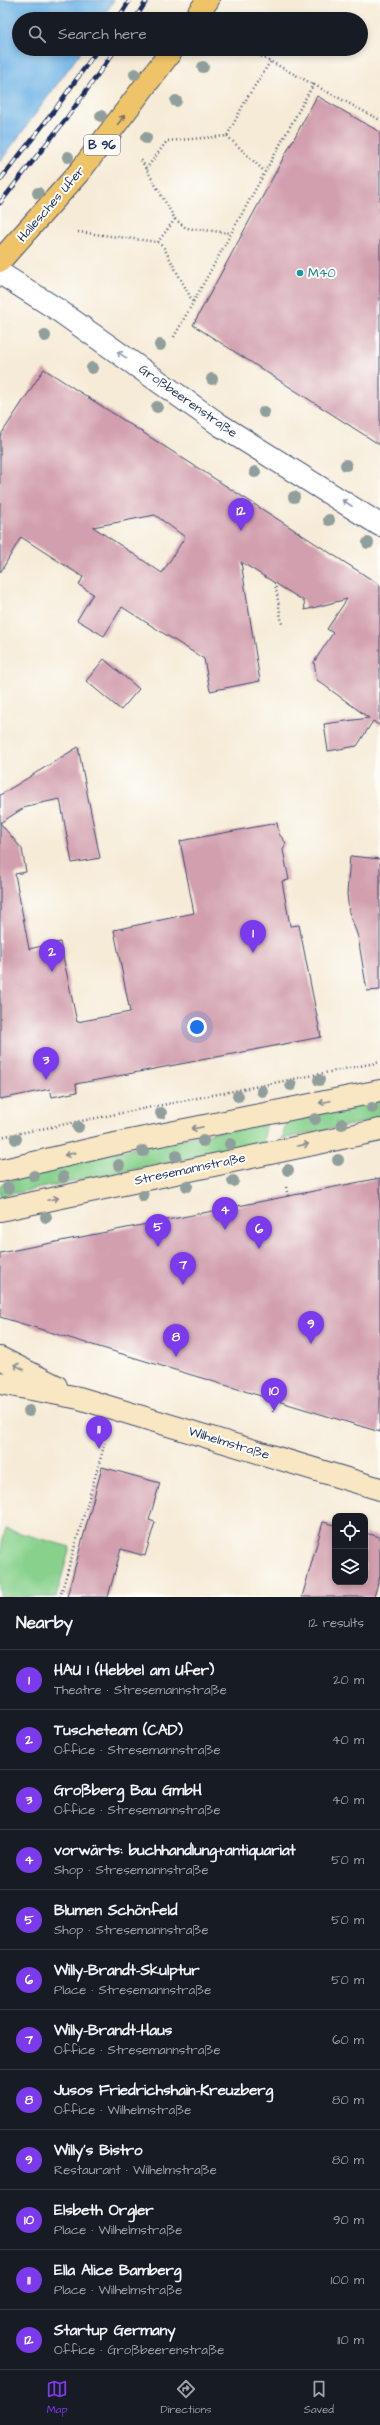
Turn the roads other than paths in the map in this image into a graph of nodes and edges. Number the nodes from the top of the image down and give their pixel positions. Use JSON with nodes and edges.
{"nodes":[{"id":1,"x":208,"y":0,"type":"edge"},
{"id":2,"x":199,"y":12,"type":"edge"},
{"id":3,"x":168,"y":56,"type":"edge"},
{"id":4,"x":0,"y":261,"type":"edge"},
{"id":5,"x":0,"y":273,"type":"edge"},
{"id":6,"x":380,"y":525,"type":"edge"},
{"id":7,"x":380,"y":1090,"type":"edge"},
{"id":8,"x":380,"y":1130,"type":"edge"},
{"id":9,"x":0,"y":1171,"type":"edge"},
{"id":10,"x":0,"y":1210,"type":"edge"},
{"id":11,"x":0,"y":1358,"type":"edge"},
{"id":12,"x":0,"y":1383,"type":"edge"},
{"id":13,"x":79,"y":1398,"type":"junction"},
{"id":14,"x":380,"y":1489,"type":"edge"}],
"edges":[{"from":1,"to":2,"type":"main road"},
{"from":4,"to":3,"type":"main road","name":"Hallesches Ufer","number":"B 96","one_way":true},
{"from":6,"to":5,"type":"street","name":"Großbeerenstraße","one_way":true},
{"from":7,"to":9,"type":"main road","one_way":true},
{"from":10,"to":8,"type":"main road","name":"Stresemannstraße","one_way":true},
{"from":13,"to":11,"type":"main road","name":"Wilhelmstraße","one_way":true},
{"from":12,"to":13,"type":"main road","name":"Wilhelmstraße"},
{"from":13,"to":14,"type":"main road","name":"Wilhelmstraße"}]}
